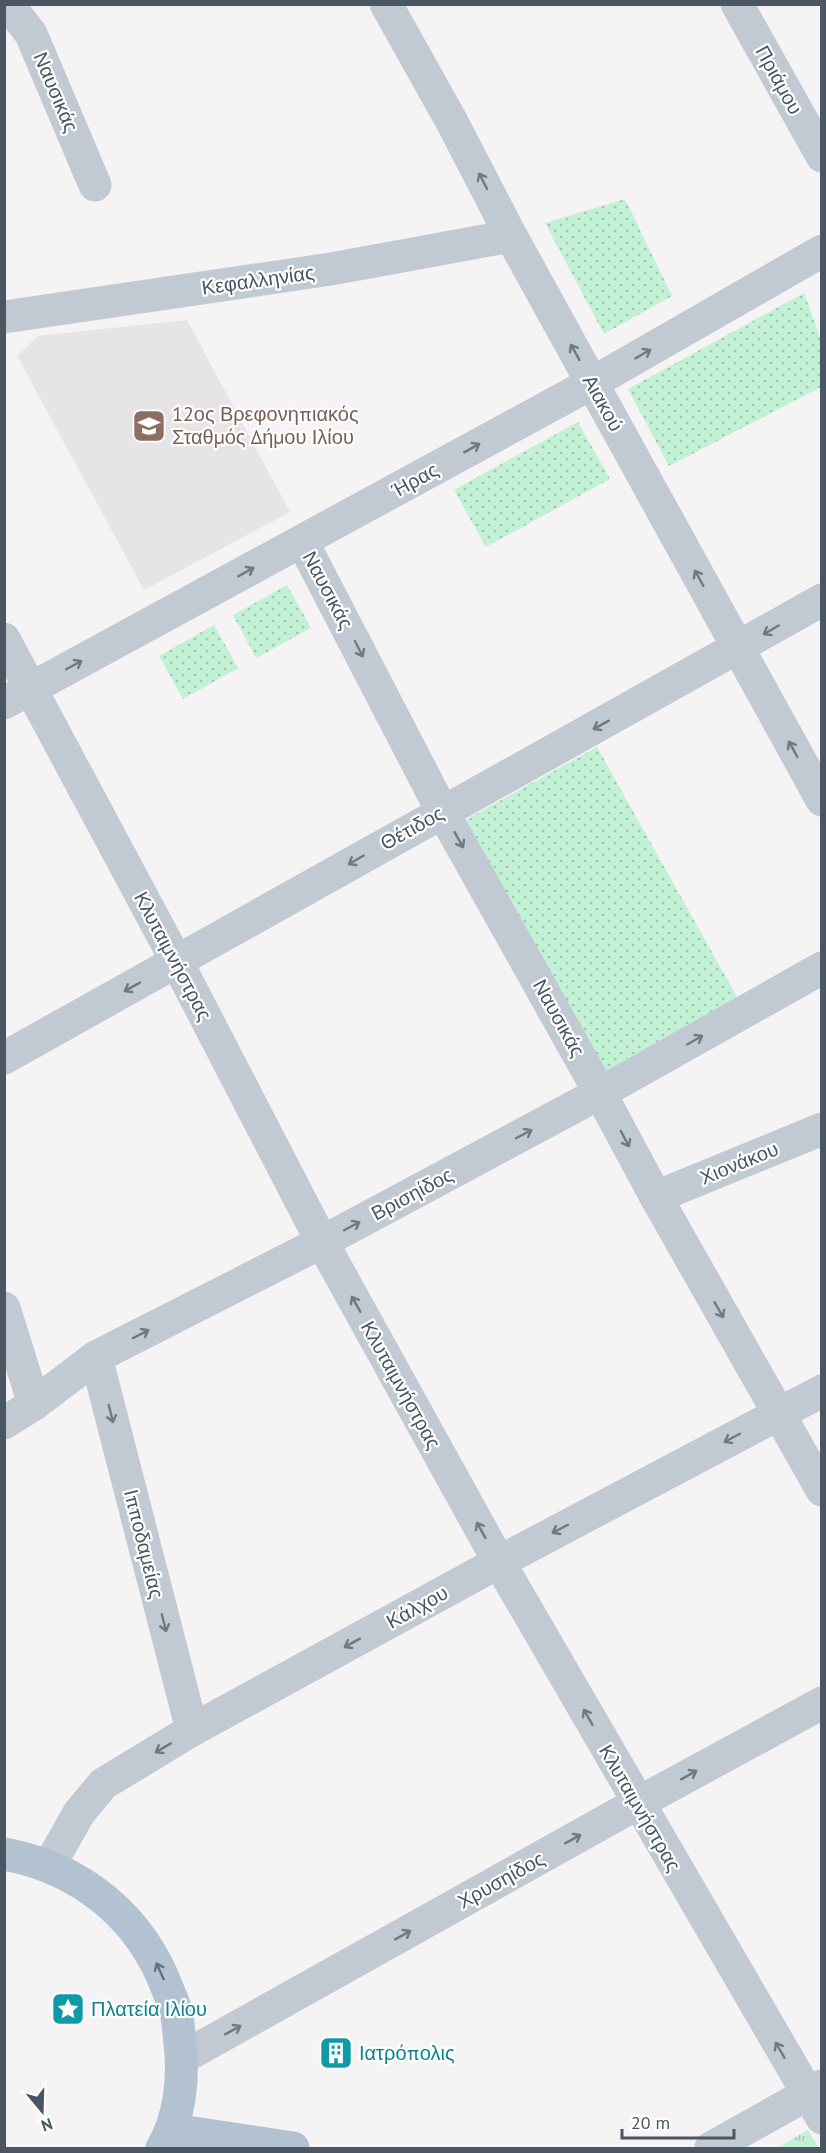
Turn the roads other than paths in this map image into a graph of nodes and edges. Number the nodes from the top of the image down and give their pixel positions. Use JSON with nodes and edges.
{"nodes":[{"id":1,"x":8,"y":4,"type":"edge"},
{"id":2,"x":386,"y":4,"type":"edge"},
{"id":3,"x":738,"y":4,"type":"edge"},
{"id":4,"x":822,"y":156,"type":"edge"},
{"id":5,"x":94,"y":185,"type":"dead end"},
{"id":6,"x":510,"y":236,"type":"junction"},
{"id":7,"x":822,"y":251,"type":"edge"},
{"id":8,"x":4,"y":317,"type":"edge"},
{"id":9,"x":592,"y":383,"type":"junction"},
{"id":10,"x":302,"y":541,"type":"junction"},
{"id":11,"x":822,"y":600,"type":"edge"},
{"id":12,"x":4,"y":639,"type":"edge"},
{"id":13,"x":738,"y":649,"type":"junction"},
{"id":14,"x":18,"y":696,"type":"edge"},
{"id":15,"x":822,"y":800,"type":"edge"},
{"id":16,"x":442,"y":811,"type":"junction"},
{"id":17,"x":177,"y":962,"type":"junction"},
{"id":18,"x":822,"y":968,"type":"edge"},
{"id":19,"x":4,"y":1058,"type":"edge"},
{"id":20,"x":600,"y":1093,"type":"junction"},
{"id":21,"x":822,"y":1129,"type":"edge"},
{"id":22,"x":656,"y":1197,"type":"junction"},
{"id":23,"x":322,"y":1242,"type":"junction"},
{"id":24,"x":4,"y":1308,"type":"edge"},
{"id":25,"x":96,"y":1357,"type":"junction"},
{"id":26,"x":822,"y":1391,"type":"edge"},
{"id":27,"x":34,"y":1404,"type":"junction"},
{"id":28,"x":778,"y":1413,"type":"junction"},
{"id":29,"x":4,"y":1423,"type":"edge"},
{"id":30,"x":822,"y":1491,"type":"edge"},
{"id":31,"x":499,"y":1562,"type":"junction"},
{"id":32,"x":822,"y":1703,"type":"edge"},
{"id":33,"x":192,"y":1730,"type":"junction"},
{"id":34,"x":638,"y":1803,"type":"junction"},
{"id":35,"x":4,"y":1854,"type":"edge"},
{"id":36,"x":49,"y":1866,"type":"junction"},
{"id":37,"x":182,"y":2058,"type":"junction"},
{"id":38,"x":817,"y":2100,"type":"edge"},
{"id":39,"x":168,"y":2139,"type":"edge"},
{"id":40,"x":293,"y":2148,"type":"edge"},
{"id":41,"x":711,"y":2148,"type":"edge"}],
"edges":[{"from":1,"to":5,"type":"street","name":"Ναυσικάς"},
{"from":6,"to":2,"type":"street","name":"Αιακού","one_way":true},
{"from":3,"to":4,"type":"street","name":"Πριάμου"},
{"from":6,"to":8,"type":"street","name":"Κεφαλληνίας"},
{"from":9,"to":6,"type":"street","name":"Αιακού","one_way":true},
{"from":9,"to":7,"type":"street","name":"Ήρας","one_way":true},
{"from":10,"to":9,"type":"street","name":"Ήρας","one_way":true},
{"from":13,"to":9,"type":"street","name":"Αιακού","one_way":true},
{"from":14,"to":10,"type":"street","name":"Ήρας","one_way":true},
{"from":10,"to":16,"type":"street","name":"Ναυσικάς","one_way":true},
{"from":11,"to":13,"type":"street","name":"Θέτιδος","one_way":true},
{"from":12,"to":14,"type":"street","name":"Κλυταιμνήστρας"},
{"from":15,"to":13,"type":"street","name":"Αιακού","one_way":true},
{"from":13,"to":16,"type":"street","name":"Θέτιδος","one_way":true},
{"from":14,"to":17,"type":"street","name":"Κλυταιμνήστρας"},
{"from":16,"to":17,"type":"street","name":"Θέτιδος","one_way":true},
{"from":16,"to":20,"type":"street","name":"Ναυσικάς","one_way":true},
{"from":17,"to":19,"type":"street","name":"Θέτιδος","one_way":true},
{"from":17,"to":23,"type":"street","name":"Κλυταιμνήστρας"},
{"from":20,"to":18,"type":"street","name":"Βρισηίδος","one_way":true},
{"from":20,"to":22,"type":"street","name":"Ναυσικάς","one_way":true},
{"from":23,"to":20,"type":"street","name":"Βρισηίδος","one_way":true},
{"from":21,"to":22,"type":"street","name":"Χιονάκου"},
{"from":22,"to":28,"type":"street","name":"Ναυσικάς","one_way":true},
{"from":25,"to":23,"type":"street","name":"Βρισηίδος","one_way":true},
{"from":31,"to":23,"type":"street","name":"Κλυταιμνήστρας","one_way":true},
{"from":24,"to":27,"type":"street"},
{"from":25,"to":27,"type":"street","name":"Βρισηίδος"},
{"from":25,"to":33,"type":"street","name":"Ιπποδαμείας","one_way":true},
{"from":26,"to":28,"type":"street","name":"Κάλχου"},
{"from":27,"to":29,"type":"street","name":"Βρισηίδος"},
{"from":28,"to":30,"type":"street","name":"Ναυσικάς"},
{"from":28,"to":31,"type":"street","name":"Κάλχου","one_way":true},
{"from":31,"to":33,"type":"street","name":"Κάλχου","one_way":true},
{"from":34,"to":31,"type":"street","name":"Κλυταιμνήστρας","one_way":true},
{"from":34,"to":32,"type":"street","name":"Χρυσηίδος","one_way":true},
{"from":33,"to":36,"type":"street","name":"Κάλχου","one_way":true},
{"from":37,"to":34,"type":"street","name":"Χρυσηίδος","one_way":true},
{"from":38,"to":34,"type":"street","name":"Κλυταιμνήστρας","one_way":true},
{"from":35,"to":36,"type":"main road"},
{"from":37,"to":36,"type":"main road","one_way":true},
{"from":37,"to":39,"type":"main road"},
{"from":38,"to":41,"type":"street"},
{"from":39,"to":40,"type":"main road"}]}
